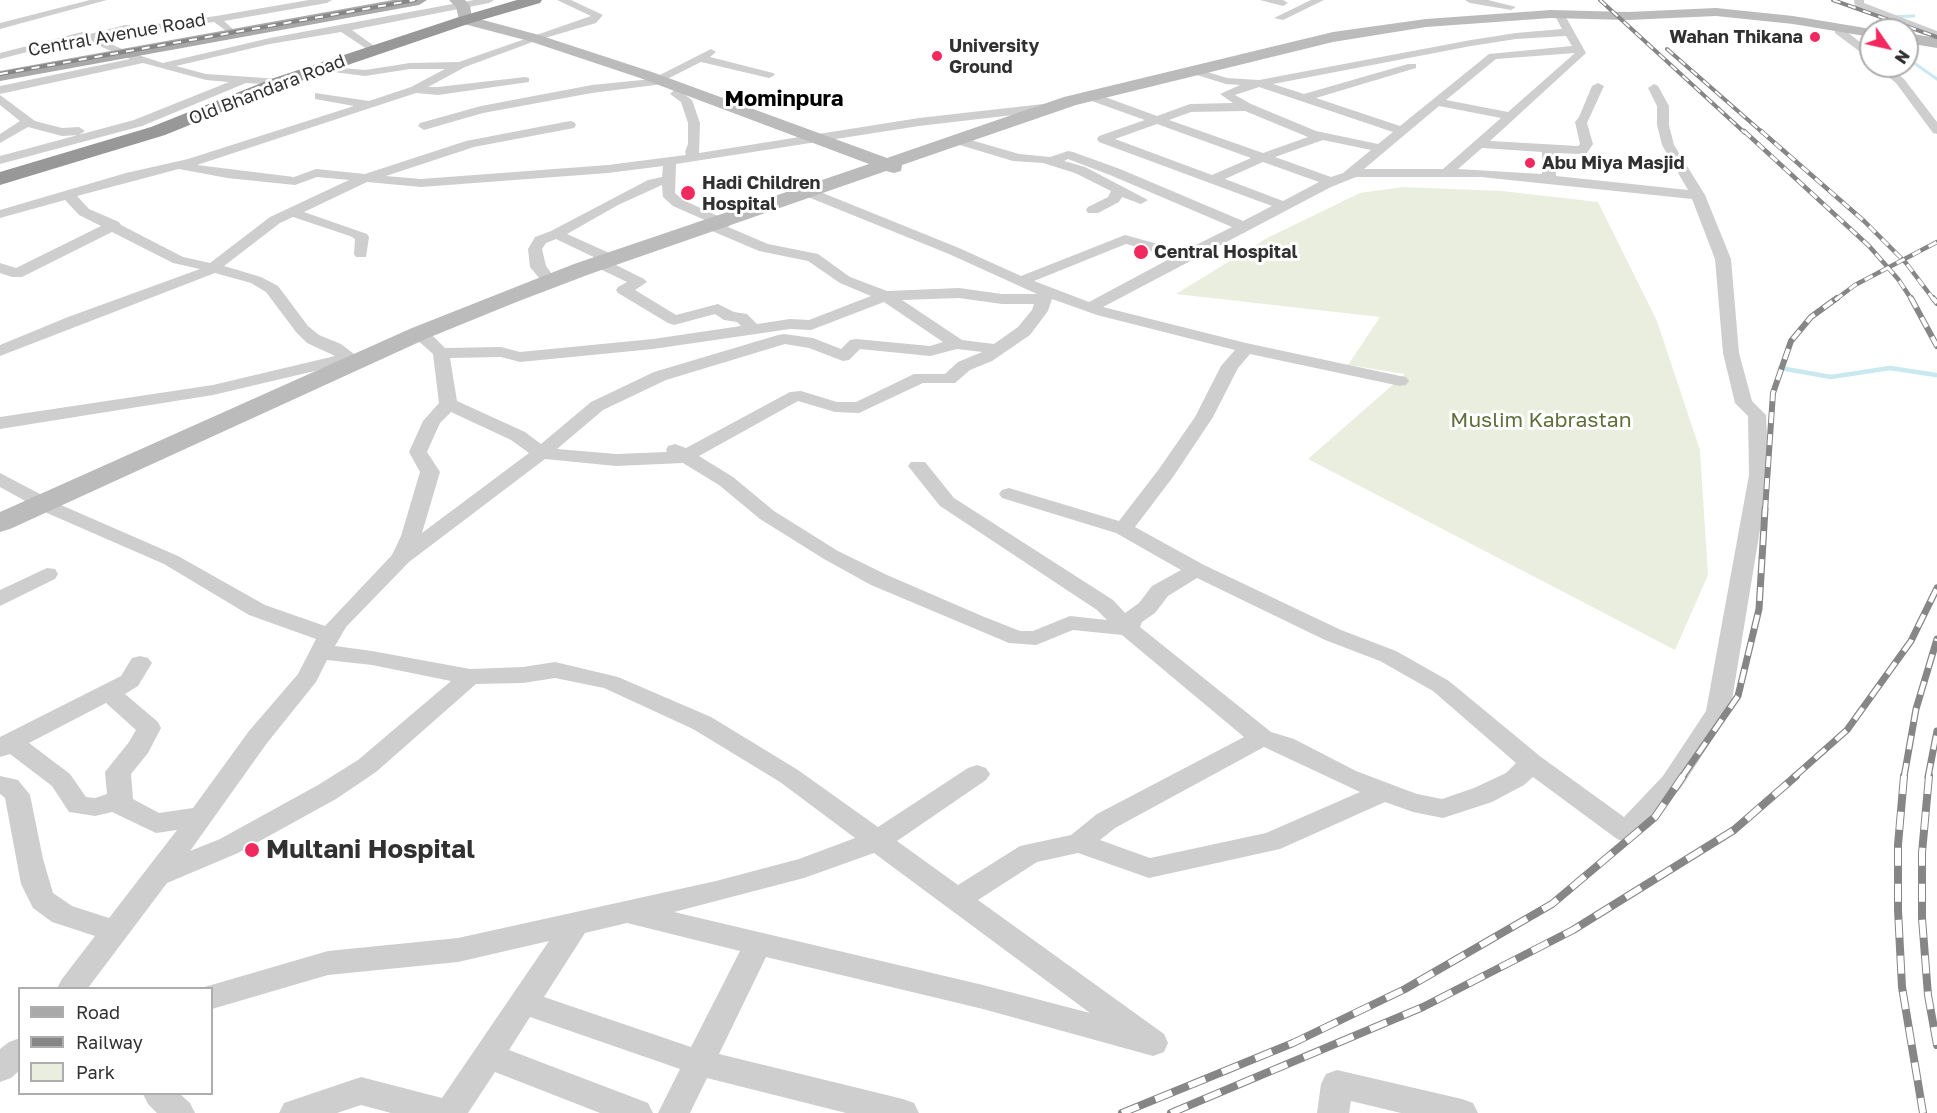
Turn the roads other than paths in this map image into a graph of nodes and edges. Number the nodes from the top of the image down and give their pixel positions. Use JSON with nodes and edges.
{"nodes":[{"id":1,"x":102,"y":0,"type":"edge"},
{"id":2,"x":322,"y":0,"type":"edge"},
{"id":3,"x":399,"y":0,"type":"edge"},
{"id":4,"x":419,"y":0,"type":"edge"},
{"id":5,"x":489,"y":0,"type":"edge"},
{"id":6,"x":534,"y":0,"type":"edge"},
{"id":7,"x":562,"y":0,"type":"edge"},
{"id":8,"x":1265,"y":0,"type":"edge"},
{"id":9,"x":1319,"y":0,"type":"edge"},
{"id":10,"x":1470,"y":0,"type":"edge"},
{"id":11,"x":1859,"y":0,"type":"edge"},
{"id":12,"x":1282,"y":3,"type":"dead end"},
{"id":13,"x":1520,"y":8,"type":"edge"},
{"id":14,"x":461,"y":9,"type":"edge"},
{"id":15,"x":1555,"y":14,"type":"junction"},
{"id":16,"x":1279,"y":18,"type":"dead end"},
{"id":17,"x":0,"y":20,"type":"edge"},
{"id":18,"x":13,"y":23,"type":"junction"},
{"id":19,"x":222,"y":25,"type":"junction"},
{"id":20,"x":0,"y":26,"type":"edge"},
{"id":21,"x":273,"y":28,"type":"junction"},
{"id":22,"x":1844,"y":28,"type":"junction"},
{"id":23,"x":343,"y":29,"type":"junction"},
{"id":24,"x":1859,"y":30,"type":"edge"},
{"id":25,"x":1571,"y":32,"type":"junction"},
{"id":26,"x":1937,"y":35,"type":"edge"},
{"id":27,"x":89,"y":38,"type":"junction"},
{"id":28,"x":286,"y":38,"type":"junction"},
{"id":29,"x":534,"y":38,"type":"junction"},
{"id":30,"x":1919,"y":40,"type":"edge"},
{"id":31,"x":1937,"y":44,"type":"edge"},
{"id":32,"x":1859,"y":47,"type":"edge"},
{"id":33,"x":1579,"y":49,"type":"junction"},
{"id":34,"x":374,"y":50,"type":"junction"},
{"id":35,"x":119,"y":51,"type":"junction"},
{"id":36,"x":148,"y":51,"type":"junction"},
{"id":37,"x":0,"y":56,"type":"edge"},
{"id":38,"x":74,"y":56,"type":"junction"},
{"id":39,"x":1493,"y":56,"type":"junction"},
{"id":40,"x":1472,"y":58,"type":"dead end"},
{"id":41,"x":474,"y":60,"type":"junction"},
{"id":42,"x":1451,"y":60,"type":"dead end"},
{"id":43,"x":1239,"y":62,"type":"junction"},
{"id":44,"x":461,"y":65,"type":"junction"},
{"id":45,"x":163,"y":66,"type":"junction"},
{"id":46,"x":325,"y":68,"type":"junction"},
{"id":47,"x":0,"y":70,"type":"edge"},
{"id":48,"x":1201,"y":73,"type":"junction"},
{"id":49,"x":769,"y":75,"type":"dead end"},
{"id":50,"x":0,"y":76,"type":"edge"},
{"id":51,"x":1896,"y":78,"type":"edge"},
{"id":52,"x":244,"y":80,"type":"junction"},
{"id":53,"x":525,"y":80,"type":"junction"},
{"id":54,"x":280,"y":82,"type":"junction"},
{"id":55,"x":666,"y":82,"type":"junction"},
{"id":56,"x":1259,"y":83,"type":"junction"},
{"id":57,"x":1598,"y":86,"type":"dead end"},
{"id":58,"x":1654,"y":88,"type":"dead end"},
{"id":59,"x":415,"y":89,"type":"junction"},
{"id":60,"x":0,"y":90,"type":"edge"},
{"id":61,"x":342,"y":90,"type":"dead end"},
{"id":62,"x":438,"y":91,"type":"junction"},
{"id":63,"x":555,"y":96,"type":"junction"},
{"id":64,"x":1093,"y":97,"type":"junction"},
{"id":65,"x":1304,"y":98,"type":"junction"},
{"id":66,"x":0,"y":99,"type":"edge"},
{"id":67,"x":1437,"y":102,"type":"junction"},
{"id":68,"x":370,"y":105,"type":"junction"},
{"id":69,"x":1052,"y":106,"type":"junction"},
{"id":70,"x":1241,"y":107,"type":"junction"},
{"id":71,"x":481,"y":110,"type":"junction"},
{"id":72,"x":1510,"y":116,"type":"junction"},
{"id":73,"x":456,"y":117,"type":"junction"},
{"id":74,"x":1154,"y":120,"type":"junction"},
{"id":75,"x":28,"y":122,"type":"junction"},
{"id":76,"x":570,"y":125,"type":"dead end"},
{"id":77,"x":0,"y":126,"type":"edge"},
{"id":78,"x":424,"y":126,"type":"dead end"},
{"id":79,"x":1181,"y":130,"type":"junction"},
{"id":80,"x":1402,"y":130,"type":"junction"},
{"id":81,"x":1937,"y":130,"type":"edge"},
{"id":82,"x":90,"y":135,"type":"junction"},
{"id":83,"x":1322,"y":136,"type":"junction"},
{"id":84,"x":812,"y":137,"type":"junction"},
{"id":85,"x":0,"y":139,"type":"edge"},
{"id":86,"x":960,"y":141,"type":"junction"},
{"id":87,"x":478,"y":143,"type":"junction"},
{"id":88,"x":1479,"y":144,"type":"junction"},
{"id":89,"x":183,"y":148,"type":"dead end"},
{"id":90,"x":1380,"y":148,"type":"junction"},
{"id":91,"x":1548,"y":149,"type":"junction"},
{"id":92,"x":696,"y":157,"type":"junction"},
{"id":93,"x":204,"y":158,"type":"junction"},
{"id":94,"x":1261,"y":158,"type":"junction"},
{"id":95,"x":4,"y":159,"type":"edge"},
{"id":96,"x":1050,"y":161,"type":"junction"},
{"id":97,"x":180,"y":165,"type":"junction"},
{"id":98,"x":890,"y":166,"type":"junction"},
{"id":99,"x":32,"y":169,"type":"junction"},
{"id":100,"x":669,"y":171,"type":"junction"},
{"id":101,"x":1446,"y":174,"type":"junction"},
{"id":102,"x":1347,"y":176,"type":"junction"},
{"id":103,"x":0,"y":178,"type":"edge"},
{"id":104,"x":365,"y":178,"type":"junction"},
{"id":105,"x":1214,"y":179,"type":"junction"},
{"id":106,"x":1549,"y":179,"type":"junction"},
{"id":107,"x":1332,"y":182,"type":"junction"},
{"id":108,"x":1118,"y":190,"type":"junction"},
{"id":109,"x":810,"y":193,"type":"junction"},
{"id":110,"x":67,"y":195,"type":"junction"},
{"id":111,"x":1698,"y":195,"type":"junction"},
{"id":112,"x":1141,"y":200,"type":"dead end"},
{"id":113,"x":1285,"y":206,"type":"junction"},
{"id":114,"x":1093,"y":210,"type":"dead end"},
{"id":115,"x":291,"y":212,"type":"junction"},
{"id":116,"x":0,"y":214,"type":"edge"},
{"id":117,"x":717,"y":224,"type":"junction"},
{"id":118,"x":114,"y":225,"type":"junction"},
{"id":119,"x":1245,"y":227,"type":"junction"},
{"id":120,"x":556,"y":234,"type":"junction"},
{"id":121,"x":361,"y":254,"type":"dead end"},
{"id":122,"x":1186,"y":256,"type":"junction"},
{"id":123,"x":608,"y":262,"type":"junction"},
{"id":124,"x":214,"y":267,"type":"junction"},
{"id":125,"x":0,"y":268,"type":"edge"},
{"id":126,"x":549,"y":281,"type":"junction"},
{"id":127,"x":1022,"y":281,"type":"junction"},
{"id":128,"x":1044,"y":295,"type":"junction"},
{"id":129,"x":885,"y":296,"type":"junction"},
{"id":130,"x":1090,"y":308,"type":"junction"},
{"id":131,"x":754,"y":330,"type":"junction"},
{"id":132,"x":429,"y":341,"type":"junction"},
{"id":133,"x":957,"y":344,"type":"junction"},
{"id":134,"x":1246,"y":348,"type":"junction"},
{"id":135,"x":997,"y":349,"type":"junction"},
{"id":136,"x":0,"y":351,"type":"edge"},
{"id":137,"x":368,"y":357,"type":"junction"},
{"id":138,"x":1400,"y":381,"type":"dead end"},
{"id":139,"x":448,"y":404,"type":"junction"},
{"id":140,"x":0,"y":423,"type":"edge"},
{"id":141,"x":679,"y":452,"type":"junction"},
{"id":142,"x":541,"y":453,"type":"junction"},
{"id":143,"x":918,"y":466,"type":"dead end"},
{"id":144,"x":0,"y":479,"type":"edge"},
{"id":145,"x":1009,"y":494,"type":"dead end"},
{"id":146,"x":48,"y":506,"type":"junction"},
{"id":147,"x":0,"y":523,"type":"edge"},
{"id":148,"x":1123,"y":529,"type":"junction"},
{"id":149,"x":0,"y":535,"type":"edge"},
{"id":150,"x":401,"y":558,"type":"junction"},
{"id":151,"x":1196,"y":570,"type":"junction"},
{"id":152,"x":47,"y":574,"type":"dead end"},
{"id":153,"x":0,"y":599,"type":"edge"},
{"id":154,"x":1128,"y":629,"type":"junction"},
{"id":155,"x":325,"y":644,"type":"junction"},
{"id":156,"x":140,"y":663,"type":"dead end"},
{"id":157,"x":470,"y":677,"type":"junction"},
{"id":158,"x":108,"y":692,"type":"junction"},
{"id":159,"x":1262,"y":738,"type":"junction"},
{"id":160,"x":5,"y":745,"type":"edge"},
{"id":161,"x":1532,"y":763,"type":"junction"},
{"id":162,"x":977,"y":774,"type":"dead end"},
{"id":163,"x":0,"y":785,"type":"edge"},
{"id":164,"x":1384,"y":792,"type":"junction"},
{"id":165,"x":121,"y":800,"type":"junction"},
{"id":166,"x":201,"y":817,"type":"junction"},
{"id":167,"x":877,"y":841,"type":"junction"},
{"id":168,"x":1079,"y":843,"type":"junction"},
{"id":169,"x":157,"y":876,"type":"junction"},
{"id":170,"x":957,"y":899,"type":"junction"},
{"id":171,"x":625,"y":911,"type":"junction"},
{"id":172,"x":577,"y":922,"type":"junction"},
{"id":173,"x":115,"y":931,"type":"junction"},
{"id":174,"x":759,"y":943,"type":"junction"},
{"id":175,"x":73,"y":987,"type":"edge"},
{"id":176,"x":213,"y":997,"type":"edge"},
{"id":177,"x":523,"y":1002,"type":"junction"},
{"id":178,"x":18,"y":1053,"type":"edge"},
{"id":179,"x":488,"y":1055,"type":"junction"},
{"id":180,"x":700,"y":1064,"type":"junction"},
{"id":181,"x":18,"y":1068,"type":"edge"},
{"id":182,"x":0,"y":1070,"type":"edge"},
{"id":183,"x":160,"y":1095,"type":"edge"},
{"id":184,"x":179,"y":1113,"type":"edge"},
{"id":185,"x":296,"y":1113,"type":"edge"},
{"id":186,"x":448,"y":1113,"type":"edge"},
{"id":187,"x":637,"y":1113,"type":"edge"},
{"id":188,"x":674,"y":1113,"type":"edge"},
{"id":189,"x":903,"y":1113,"type":"edge"},
{"id":190,"x":1334,"y":1113,"type":"edge"},
{"id":191,"x":1462,"y":1113,"type":"edge"}],
"edges":[{"from":1,"to":18,"type":"street"},
{"from":2,"to":19,"type":"street"},
{"from":3,"to":19,"type":"main road","name":"Central Avenue Road"},
{"from":4,"to":21,"type":"main road","name":"Central Avenue Road"},
{"from":5,"to":14,"type":"street"},
{"from":6,"to":14,"type":"highway","name":"Old Bhandara Road"},
{"from":7,"to":29,"type":"street"},
{"from":8,"to":12,"type":"street"},
{"from":9,"to":16,"type":"street"},
{"from":10,"to":13,"type":"street"},
{"from":11,"to":26,"type":"street"},
{"from":13,"to":15,"type":"main road"},
{"from":13,"to":43,"type":"main road"},
{"from":14,"to":23,"type":"street"},
{"from":14,"to":29,"type":"main road"},
{"from":14,"to":34,"type":"highway","name":"Old Bhandara Road"},
{"from":15,"to":22,"type":"main road"},
{"from":15,"to":25,"type":"street"},
{"from":17,"to":18,"type":"street"},
{"from":18,"to":20,"type":"street"},
{"from":18,"to":27,"type":"street"},
{"from":19,"to":27,"type":"street"},
{"from":19,"to":36,"type":"main road","name":"Central Avenue Road"},
{"from":21,"to":28,"type":"street"},
{"from":21,"to":35,"type":"main road","name":"Central Avenue Road"},
{"from":22,"to":24,"type":"main road"},
{"from":22,"to":32,"type":"street"},
{"from":23,"to":28,"type":"street"},
{"from":23,"to":34,"type":"street"},
{"from":25,"to":33,"type":"street"},
{"from":25,"to":56,"type":"street"},
{"from":27,"to":35,"type":"street"},
{"from":27,"to":36,"type":"main road"},
{"from":27,"to":37,"type":"street"},
{"from":27,"to":38,"type":"main road"},
{"from":28,"to":45,"type":"street"},
{"from":29,"to":41,"type":"street"},
{"from":29,"to":55,"type":"main road"},
{"from":30,"to":31,"type":"main road"},
{"from":33,"to":39,"type":"street"},
{"from":33,"to":72,"type":"street"},
{"from":34,"to":46,"type":"highway","name":"Old Bhandara Road"},
{"from":35,"to":36,"type":"main road","name":"Central Avenue Road"},
{"from":35,"to":38,"type":"main road","name":"Central Avenue Road"},
{"from":35,"to":50,"type":"main road","name":"Central Avenue Road"},
{"from":36,"to":45,"type":"street"},
{"from":36,"to":60,"type":"street"},
{"from":38,"to":47,"type":"main road","name":"Central Avenue Road"},
{"from":39,"to":40,"type":"street"},
{"from":39,"to":67,"type":"street"},
{"from":41,"to":44,"type":"street"},
{"from":41,"to":53,"type":"street"},
{"from":42,"to":65,"type":"street"},
{"from":43,"to":48,"type":"main road"},
{"from":43,"to":64,"type":"main road"},
{"from":44,"to":46,"type":"street"},
{"from":44,"to":59,"type":"street"},
{"from":45,"to":52,"type":"street"},
{"from":46,"to":54,"type":"highway","name":"Old Bhandara Road"},
{"from":48,"to":56,"type":"street"},
{"from":48,"to":64,"type":"main road"},
{"from":49,"to":55,"type":"street"},
{"from":51,"to":81,"type":"street"},
{"from":52,"to":54,"type":"street"},
{"from":52,"to":82,"type":"street"},
{"from":53,"to":62,"type":"street"},
{"from":53,"to":63,"type":"street"},
{"from":54,"to":99,"type":"highway","name":"Old Bhandara Road"},
{"from":55,"to":63,"type":"street"},
{"from":55,"to":84,"type":"main road"},
{"from":55,"to":92,"type":"street"},
{"from":56,"to":65,"type":"street"},
{"from":56,"to":70,"type":"street"},
{"from":57,"to":91,"type":"street"},
{"from":58,"to":111,"type":"street"},
{"from":59,"to":62,"type":"street"},
{"from":59,"to":68,"type":"street"},
{"from":61,"to":68,"type":"street"},
{"from":62,"to":71,"type":"street"},
{"from":63,"to":71,"type":"street"},
{"from":64,"to":69,"type":"main road"},
{"from":64,"to":74,"type":"street"},
{"from":64,"to":86,"type":"main road"},
{"from":65,"to":80,"type":"street"},
{"from":66,"to":75,"type":"street"},
{"from":67,"to":72,"type":"street"},
{"from":67,"to":80,"type":"street"},
{"from":68,"to":93,"type":"street"},
{"from":69,"to":84,"type":"street"},
{"from":69,"to":86,"type":"main road"},
{"from":70,"to":74,"type":"street"},
{"from":70,"to":79,"type":"street"},
{"from":70,"to":83,"type":"street"},
{"from":71,"to":73,"type":"street"},
{"from":72,"to":88,"type":"street"},
{"from":73,"to":78,"type":"street"},
{"from":73,"to":87,"type":"street"},
{"from":74,"to":79,"type":"street"},
{"from":74,"to":105,"type":"street"},
{"from":75,"to":77,"type":"street"},
{"from":75,"to":82,"type":"street"},
{"from":75,"to":85,"type":"street"},
{"from":76,"to":87,"type":"street"},
{"from":79,"to":94,"type":"street"},
{"from":80,"to":90,"type":"street"},
{"from":82,"to":95,"type":"street"},
{"from":83,"to":90,"type":"street"},
{"from":83,"to":94,"type":"street"},
{"from":84,"to":92,"type":"street"},
{"from":84,"to":98,"type":"main road"},
{"from":86,"to":96,"type":"street"},
{"from":86,"to":98,"type":"main road"},
{"from":87,"to":104,"type":"street"},
{"from":88,"to":91,"type":"street"},
{"from":88,"to":101,"type":"street"},
{"from":89,"to":93,"type":"street"},
{"from":90,"to":102,"type":"street"},
{"from":91,"to":106,"type":"street"},
{"from":92,"to":100,"type":"street"},
{"from":93,"to":97,"type":"street"},
{"from":94,"to":105,"type":"street"},
{"from":94,"to":107,"type":"street"},
{"from":95,"to":99,"type":"street"},
{"from":96,"to":108,"type":"street"},
{"from":96,"to":119,"type":"street"},
{"from":97,"to":104,"type":"street"},
{"from":97,"to":110,"type":"street"},
{"from":98,"to":109,"type":"main road"},
{"from":99,"to":103,"type":"highway","name":"Old Bhandara Road"},
{"from":100,"to":104,"type":"street"},
{"from":100,"to":117,"type":"street"},
{"from":100,"to":120,"type":"street"},
{"from":101,"to":102,"type":"street"},
{"from":101,"to":106,"type":"street"},
{"from":102,"to":107,"type":"street"},
{"from":104,"to":115,"type":"street"},
{"from":105,"to":113,"type":"street"},
{"from":106,"to":111,"type":"street"},
{"from":107,"to":113,"type":"street"},
{"from":108,"to":112,"type":"street"},
{"from":108,"to":114,"type":"street"},
{"from":109,"to":117,"type":"main road"},
{"from":109,"to":127,"type":"street"},
{"from":110,"to":116,"type":"street"},
{"from":110,"to":118,"type":"street"},
{"from":111,"to":161,"type":"street"},
{"from":113,"to":119,"type":"street"},
{"from":115,"to":121,"type":"street"},
{"from":115,"to":124,"type":"street"},
{"from":117,"to":123,"type":"main road"},
{"from":117,"to":129,"type":"street"},
{"from":118,"to":124,"type":"street"},
{"from":118,"to":125,"type":"street"},
{"from":119,"to":122,"type":"street"},
{"from":120,"to":123,"type":"street"},
{"from":120,"to":126,"type":"street"},
{"from":122,"to":127,"type":"street"},
{"from":122,"to":130,"type":"street"},
{"from":123,"to":126,"type":"main road"},
{"from":123,"to":131,"type":"street"},
{"from":123,"to":132,"type":"main road"},
{"from":124,"to":136,"type":"street"},
{"from":124,"to":137,"type":"street"},
{"from":126,"to":132,"type":"main road"},
{"from":127,"to":128,"type":"street"},
{"from":128,"to":129,"type":"street"},
{"from":128,"to":130,"type":"street"},
{"from":128,"to":135,"type":"street"},
{"from":129,"to":131,"type":"street"},
{"from":129,"to":133,"type":"street"},
{"from":130,"to":134,"type":"street"},
{"from":131,"to":132,"type":"street"},
{"from":132,"to":137,"type":"main road"},
{"from":132,"to":139,"type":"street"},
{"from":133,"to":135,"type":"street"},
{"from":133,"to":142,"type":"street"},
{"from":134,"to":138,"type":"street"},
{"from":134,"to":148,"type":"street"},
{"from":135,"to":141,"type":"street"},
{"from":137,"to":140,"type":"street"},
{"from":137,"to":146,"type":"main road"},
{"from":139,"to":142,"type":"street"},
{"from":139,"to":150,"type":"street"},
{"from":141,"to":142,"type":"street"},
{"from":141,"to":154,"type":"street"},
{"from":142,"to":150,"type":"street"},
{"from":143,"to":154,"type":"street"},
{"from":144,"to":146,"type":"street"},
{"from":145,"to":148,"type":"street"},
{"from":146,"to":147,"type":"main road"},
{"from":146,"to":149,"type":"main road"},
{"from":146,"to":155,"type":"street"},
{"from":148,"to":151,"type":"street"},
{"from":150,"to":155,"type":"street"},
{"from":151,"to":154,"type":"street"},
{"from":151,"to":161,"type":"street"},
{"from":152,"to":153,"type":"street"},
{"from":154,"to":159,"type":"street"},
{"from":155,"to":157,"type":"street"},
{"from":155,"to":166,"type":"street"},
{"from":156,"to":158,"type":"street"},
{"from":157,"to":167,"type":"street"},
{"from":157,"to":169,"type":"street"},
{"from":158,"to":160,"type":"street"},
{"from":158,"to":165,"type":"street"},
{"from":159,"to":164,"type":"street"},
{"from":159,"to":168,"type":"street"},
{"from":160,"to":165,"type":"street"},
{"from":161,"to":164,"type":"street"},
{"from":162,"to":167,"type":"street"},
{"from":163,"to":173,"type":"street"},
{"from":164,"to":168,"type":"street"},
{"from":165,"to":166,"type":"street"},
{"from":166,"to":169,"type":"street"},
{"from":167,"to":170,"type":"street"},
{"from":167,"to":171,"type":"street"},
{"from":168,"to":170,"type":"street"},
{"from":169,"to":173,"type":"street"},
{"from":170,"to":174,"type":"street"},
{"from":171,"to":172,"type":"street"},
{"from":171,"to":174,"type":"street"},
{"from":172,"to":176,"type":"street"},
{"from":172,"to":177,"type":"street"},
{"from":173,"to":175,"type":"street"},
{"from":174,"to":180,"type":"street"},
{"from":177,"to":179,"type":"street"},
{"from":177,"to":180,"type":"street"},
{"from":178,"to":182,"type":"street"},
{"from":179,"to":186,"type":"street"},
{"from":179,"to":187,"type":"street"},
{"from":180,"to":188,"type":"street"},
{"from":180,"to":189,"type":"street"},
{"from":181,"to":182,"type":"street"},
{"from":183,"to":184,"type":"street"},
{"from":185,"to":186,"type":"street"},
{"from":190,"to":191,"type":"street"}]}
